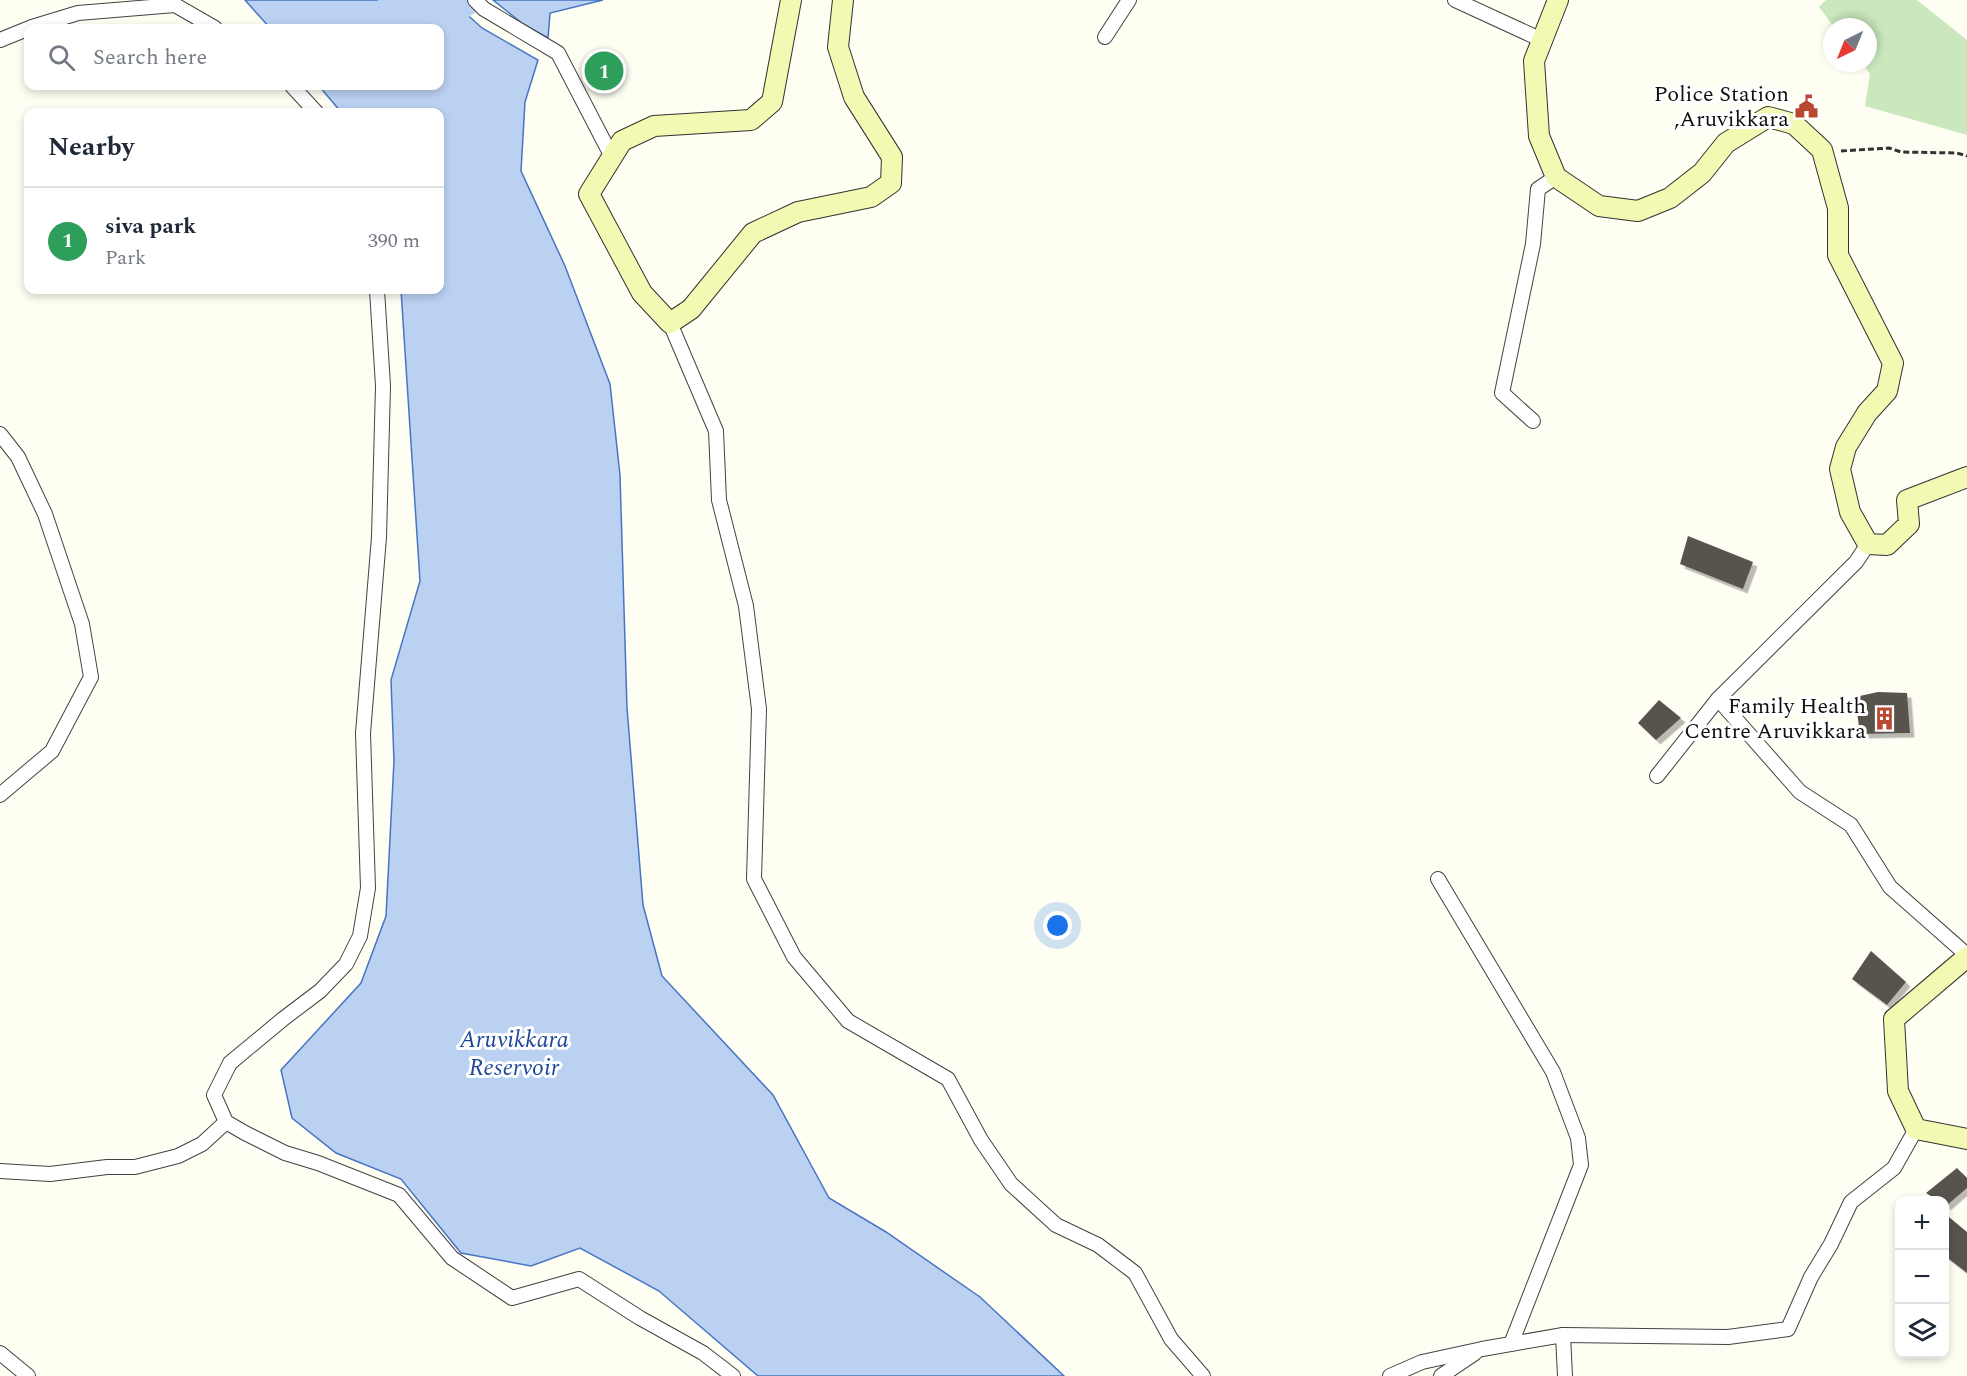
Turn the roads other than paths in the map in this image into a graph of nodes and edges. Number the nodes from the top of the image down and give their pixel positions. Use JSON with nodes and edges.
{"nodes":[{"id":1,"x":475,"y":0,"type":"edge"},
{"id":2,"x":791,"y":0,"type":"edge"},
{"id":3,"x":843,"y":0,"type":"edge"},
{"id":4,"x":1129,"y":0,"type":"edge"},
{"id":5,"x":1455,"y":0,"type":"edge"},
{"id":6,"x":1558,"y":0,"type":"edge"},
{"id":7,"x":41,"y":24,"type":"edge"},
{"id":8,"x":208,"y":24,"type":"edge"},
{"id":9,"x":24,"y":30,"type":"edge"},
{"id":10,"x":1105,"y":37,"type":"dead end"},
{"id":11,"x":0,"y":39,"type":"edge"},
{"id":12,"x":1542,"y":40,"type":"junction"},
{"id":13,"x":296,"y":90,"type":"edge"},
{"id":14,"x":312,"y":108,"type":"edge"},
{"id":15,"x":612,"y":157,"type":"junction"},
{"id":16,"x":1556,"y":177,"type":"junction"},
{"id":17,"x":377,"y":294,"type":"edge"},
{"id":18,"x":670,"y":323,"type":"junction"},
{"id":19,"x":1533,"y":422,"type":"dead end"},
{"id":20,"x":0,"y":435,"type":"edge"},
{"id":21,"x":1967,"y":477,"type":"edge"},
{"id":22,"x":1868,"y":544,"type":"junction"},
{"id":23,"x":1718,"y":699,"type":"junction"},
{"id":24,"x":1657,"y":776,"type":"dead end"},
{"id":25,"x":0,"y":795,"type":"edge"},
{"id":26,"x":1438,"y":879,"type":"dead end"},
{"id":27,"x":1967,"y":956,"type":"edge"},
{"id":28,"x":226,"y":1122,"type":"junction"},
{"id":29,"x":1916,"y":1129,"type":"junction"},
{"id":30,"x":1967,"y":1139,"type":"edge"},
{"id":31,"x":0,"y":1171,"type":"edge"},
{"id":32,"x":1563,"y":1335,"type":"junction"},
{"id":33,"x":1511,"y":1344,"type":"junction"},
{"id":34,"x":1482,"y":1349,"type":"junction"},
{"id":35,"x":0,"y":1353,"type":"edge"},
{"id":36,"x":28,"y":1376,"type":"edge"},
{"id":37,"x":733,"y":1376,"type":"edge"},
{"id":38,"x":1203,"y":1376,"type":"edge"},
{"id":39,"x":1390,"y":1376,"type":"edge"},
{"id":40,"x":1441,"y":1376,"type":"edge"},
{"id":41,"x":1565,"y":1376,"type":"edge"}],
"edges":[{"from":1,"to":15,"type":"street"},
{"from":2,"to":15,"type":"street"},
{"from":3,"to":18,"type":"street"},
{"from":4,"to":10,"type":"street"},
{"from":5,"to":12,"type":"street"},
{"from":6,"to":12,"type":"street"},
{"from":7,"to":8,"type":"street"},
{"from":9,"to":11,"type":"street"},
{"from":12,"to":16,"type":"street"},
{"from":13,"to":14,"type":"street"},
{"from":15,"to":18,"type":"street"},
{"from":16,"to":19,"type":"street"},
{"from":16,"to":22,"type":"street"},
{"from":17,"to":28,"type":"street"},
{"from":18,"to":38,"type":"street"},
{"from":20,"to":25,"type":"street"},
{"from":21,"to":22,"type":"street"},
{"from":22,"to":23,"type":"street"},
{"from":23,"to":24,"type":"street"},
{"from":23,"to":27,"type":"street"},
{"from":26,"to":33,"type":"street"},
{"from":27,"to":29,"type":"street"},
{"from":28,"to":31,"type":"street"},
{"from":28,"to":37,"type":"street"},
{"from":29,"to":30,"type":"street"},
{"from":29,"to":32,"type":"street"},
{"from":32,"to":33,"type":"street"},
{"from":32,"to":41,"type":"street"},
{"from":33,"to":34,"type":"street"},
{"from":34,"to":39,"type":"street"},
{"from":34,"to":40,"type":"street"},
{"from":35,"to":36,"type":"street"}]}
